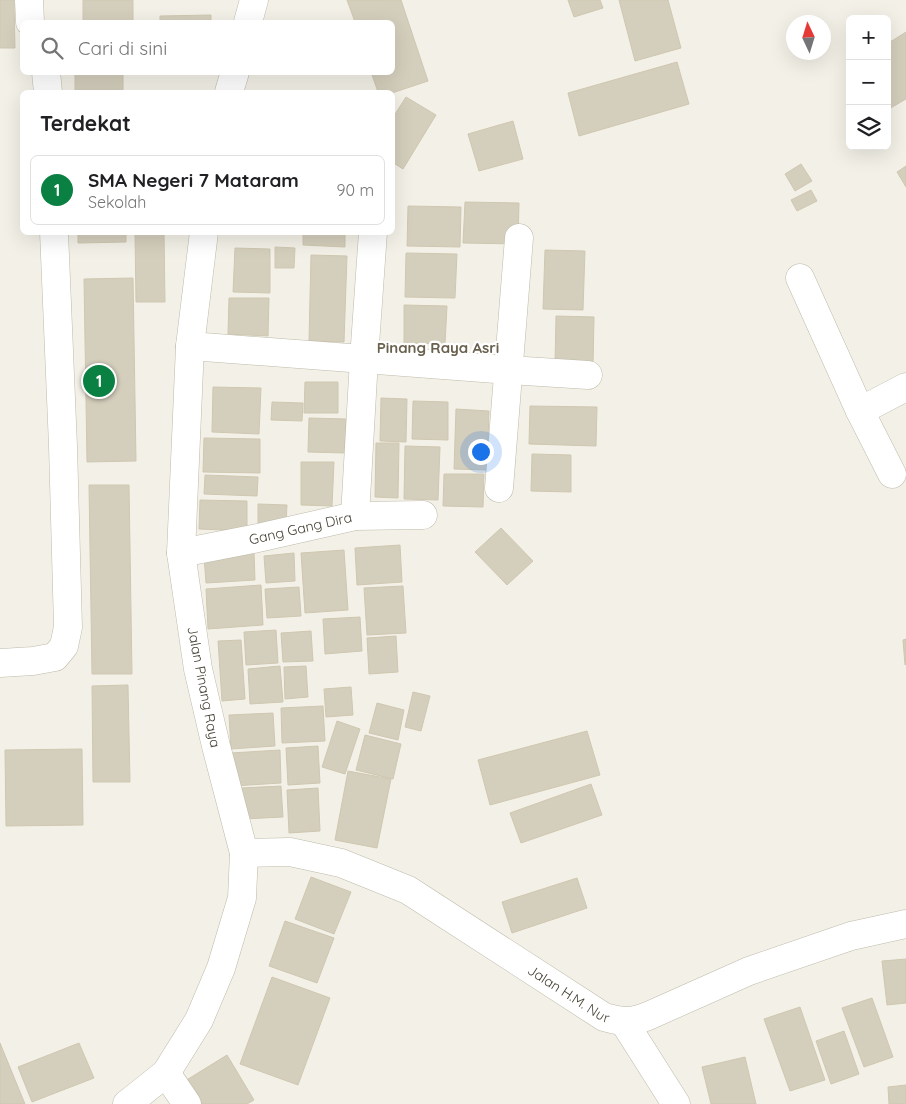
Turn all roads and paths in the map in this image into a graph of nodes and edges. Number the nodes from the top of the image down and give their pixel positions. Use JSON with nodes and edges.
{"nodes":[{"id":1,"x":29,"y":0,"type":"edge"},
{"id":2,"x":254,"y":0,"type":"edge"},
{"id":3,"x":30,"y":20,"type":"edge"},
{"id":4,"x":249,"y":20,"type":"edge"},
{"id":5,"x":46,"y":75,"type":"edge"},
{"id":6,"x":234,"y":75,"type":"edge"},
{"id":7,"x":48,"y":90,"type":"edge"},
{"id":8,"x":230,"y":90,"type":"edge"},
{"id":9,"x":54,"y":235,"type":"edge"},
{"id":10,"x":204,"y":235,"type":"edge"},
{"id":11,"x":374,"y":235,"type":"edge"},
{"id":12,"x":519,"y":238,"type":"dead end"},
{"id":13,"x":800,"y":278,"type":"dead end"},
{"id":14,"x":190,"y":346,"type":"junction"},
{"id":15,"x":364,"y":359,"type":"junction"},
{"id":16,"x":509,"y":370,"type":"junction"},
{"id":17,"x":588,"y":375,"type":"dead end"},
{"id":18,"x":906,"y":387,"type":"edge"},
{"id":19,"x":860,"y":411,"type":"junction"},
{"id":20,"x":892,"y":474,"type":"dead end"},
{"id":21,"x":499,"y":488,"type":"dead end"},
{"id":22,"x":423,"y":515,"type":"dead end"},
{"id":23,"x":355,"y":516,"type":"junction"},
{"id":24,"x":181,"y":552,"type":"junction"},
{"id":25,"x":0,"y":663,"type":"edge"},
{"id":26,"x":244,"y":853,"type":"junction"},
{"id":27,"x":906,"y":924,"type":"edge"},
{"id":28,"x":624,"y":1022,"type":"junction"},
{"id":29,"x":166,"y":1073,"type":"junction"},
{"id":30,"x":127,"y":1104,"type":"edge"},
{"id":31,"x":187,"y":1104,"type":"edge"},
{"id":32,"x":676,"y":1104,"type":"edge"}],
"edges":[{"from":1,"to":3,"type":"street"},
{"from":2,"to":4,"type":"street"},
{"from":5,"to":7,"type":"street"},
{"from":6,"to":8,"type":"street"},
{"from":9,"to":25,"type":"street"},
{"from":10,"to":14,"type":"street","name":"Jalan Pinang Raya"},
{"from":11,"to":15,"type":"street"},
{"from":12,"to":16,"type":"street"},
{"from":13,"to":19,"type":"street"},
{"from":14,"to":15,"type":"street"},
{"from":14,"to":24,"type":"street","name":"Jalan Pinang Raya"},
{"from":15,"to":16,"type":"street"},
{"from":15,"to":23,"type":"street"},
{"from":16,"to":17,"type":"street"},
{"from":16,"to":21,"type":"street"},
{"from":18,"to":19,"type":"street"},
{"from":19,"to":20,"type":"street"},
{"from":22,"to":23,"type":"street","name":"Gang Gang Dira"},
{"from":23,"to":24,"type":"street","name":"Gang Gang Dira"},
{"from":24,"to":26,"type":"street","name":"Jalan Pinang Raya"},
{"from":26,"to":28,"type":"street","name":"Jalan H.M. Nur"},
{"from":26,"to":29,"type":"street","name":"Jalan Pinang Raya"},
{"from":27,"to":28,"type":"street","name":"Jalan H.M. Nur"},
{"from":28,"to":32,"type":"street"},
{"from":29,"to":30,"type":"street","name":"Jalan Pinang Raya"},
{"from":29,"to":31,"type":"street"}]}
